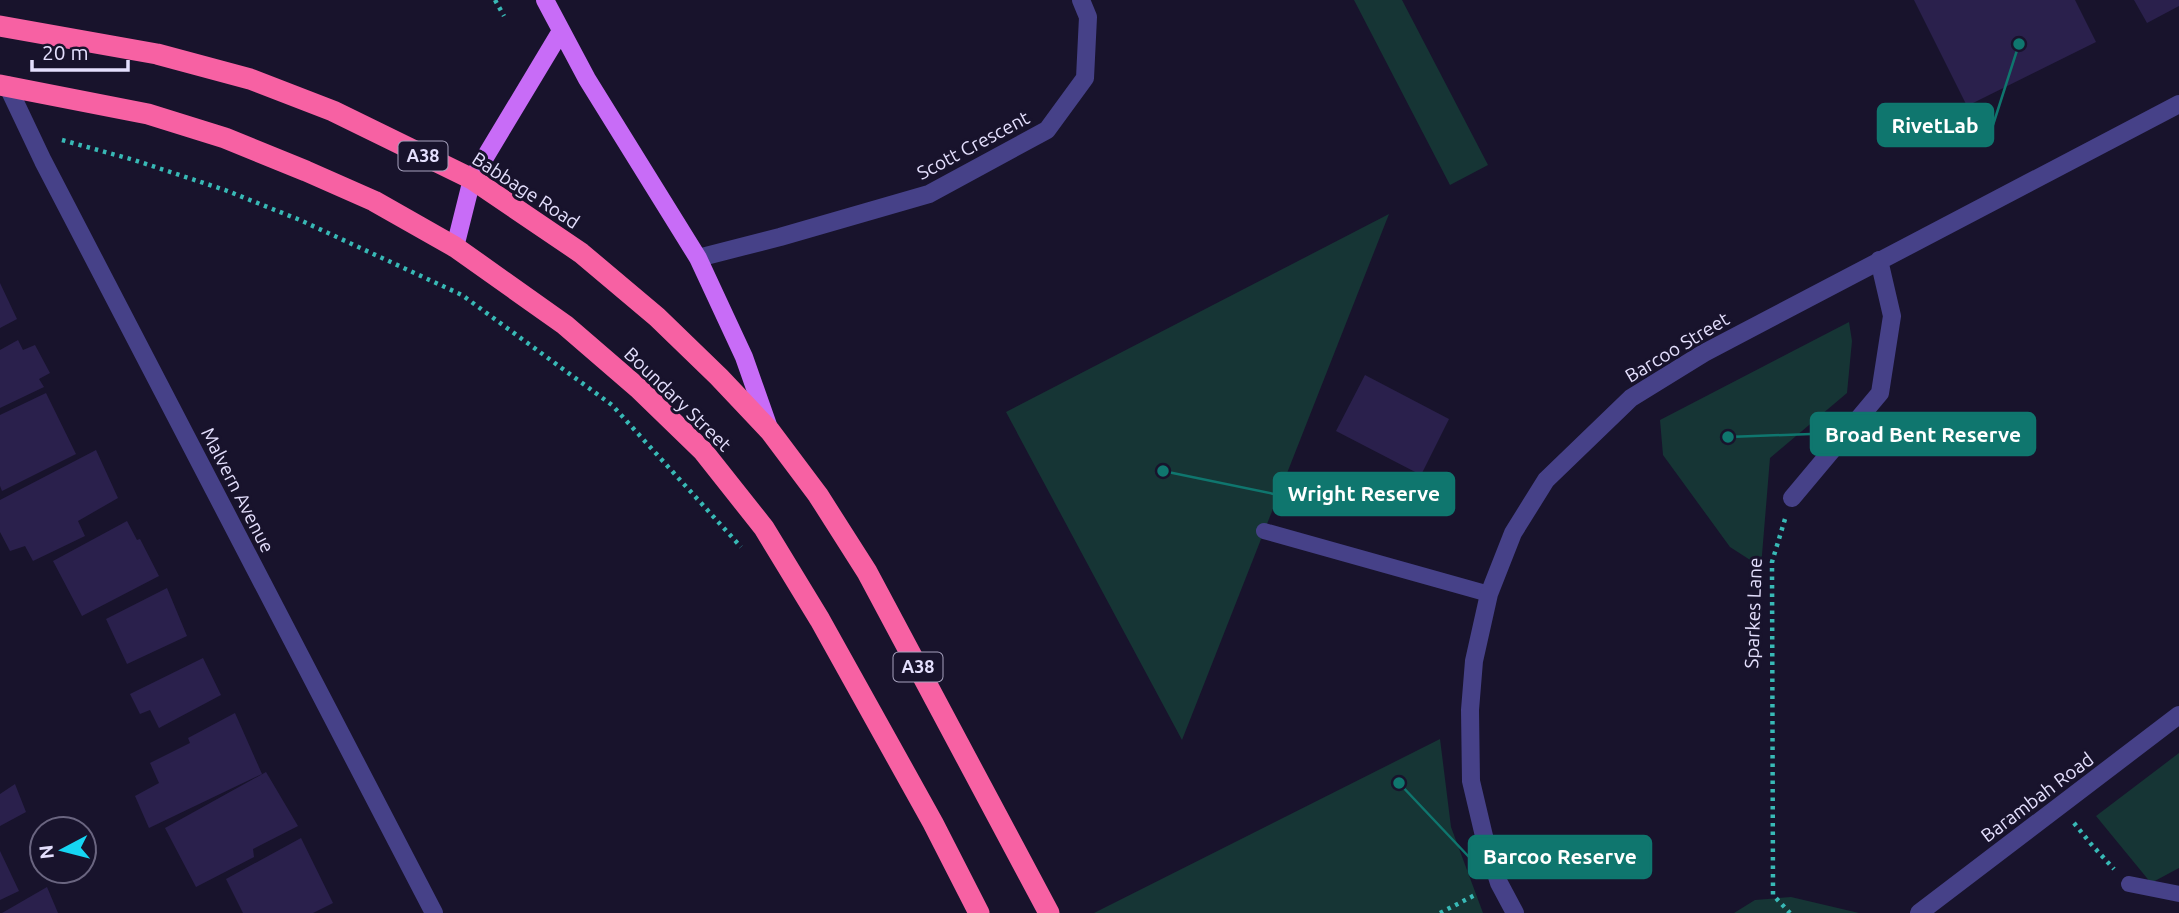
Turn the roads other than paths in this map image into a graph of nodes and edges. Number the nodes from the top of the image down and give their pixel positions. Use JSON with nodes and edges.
{"nodes":[{"id":1,"x":545,"y":0,"type":"edge"},
{"id":2,"x":1081,"y":0,"type":"edge"},
{"id":3,"x":0,"y":26,"type":"edge"},
{"id":4,"x":561,"y":31,"type":"junction"},
{"id":5,"x":4,"y":85,"type":"edge"},
{"id":6,"x":2179,"y":104,"type":"edge"},
{"id":7,"x":472,"y":179,"type":"junction"},
{"id":8,"x":455,"y":247,"type":"junction"},
{"id":9,"x":698,"y":258,"type":"junction"},
{"id":10,"x":1879,"y":260,"type":"junction"},
{"id":11,"x":770,"y":431,"type":"junction"},
{"id":12,"x":1791,"y":498,"type":"road end"},
{"id":13,"x":1264,"y":531,"type":"dead end"},
{"id":14,"x":1489,"y":594,"type":"junction"},
{"id":15,"x":2179,"y":715,"type":"edge"},
{"id":16,"x":2129,"y":884,"type":"road end"},
{"id":17,"x":2179,"y":894,"type":"edge"},
{"id":18,"x":434,"y":913,"type":"edge"},
{"id":19,"x":979,"y":913,"type":"edge"},
{"id":20,"x":1049,"y":913,"type":"edge"},
{"id":21,"x":1515,"y":913,"type":"edge"},
{"id":22,"x":1919,"y":913,"type":"edge"}],
"edges":[{"from":1,"to":4,"type":"main road"},
{"from":2,"to":9,"type":"street","name":"Scott Crescent"},
{"from":3,"to":7,"type":"highway","name":"Babbage Road","number":"A38"},
{"from":4,"to":7,"type":"main road"},
{"from":4,"to":9,"type":"main road"},
{"from":5,"to":8,"type":"highway"},
{"from":5,"to":18,"type":"street","name":"Malvern Avenue"},
{"from":6,"to":10,"type":"street","name":"Barcoo Street"},
{"from":7,"to":8,"type":"main road"},
{"from":7,"to":11,"type":"highway","name":"Babbage Road","number":"A38"},
{"from":8,"to":19,"type":"highway","name":"Boundary Street"},
{"from":9,"to":11,"type":"main road"},
{"from":10,"to":12,"type":"street"},
{"from":10,"to":14,"type":"street","name":"Barcoo Street"},
{"from":11,"to":20,"type":"highway","number":"A38"},
{"from":13,"to":14,"type":"lane"},
{"from":14,"to":21,"type":"street","name":"Barcoo Street"},
{"from":15,"to":22,"type":"street","name":"Barambah Road"},
{"from":16,"to":17,"type":"lane"}]}
